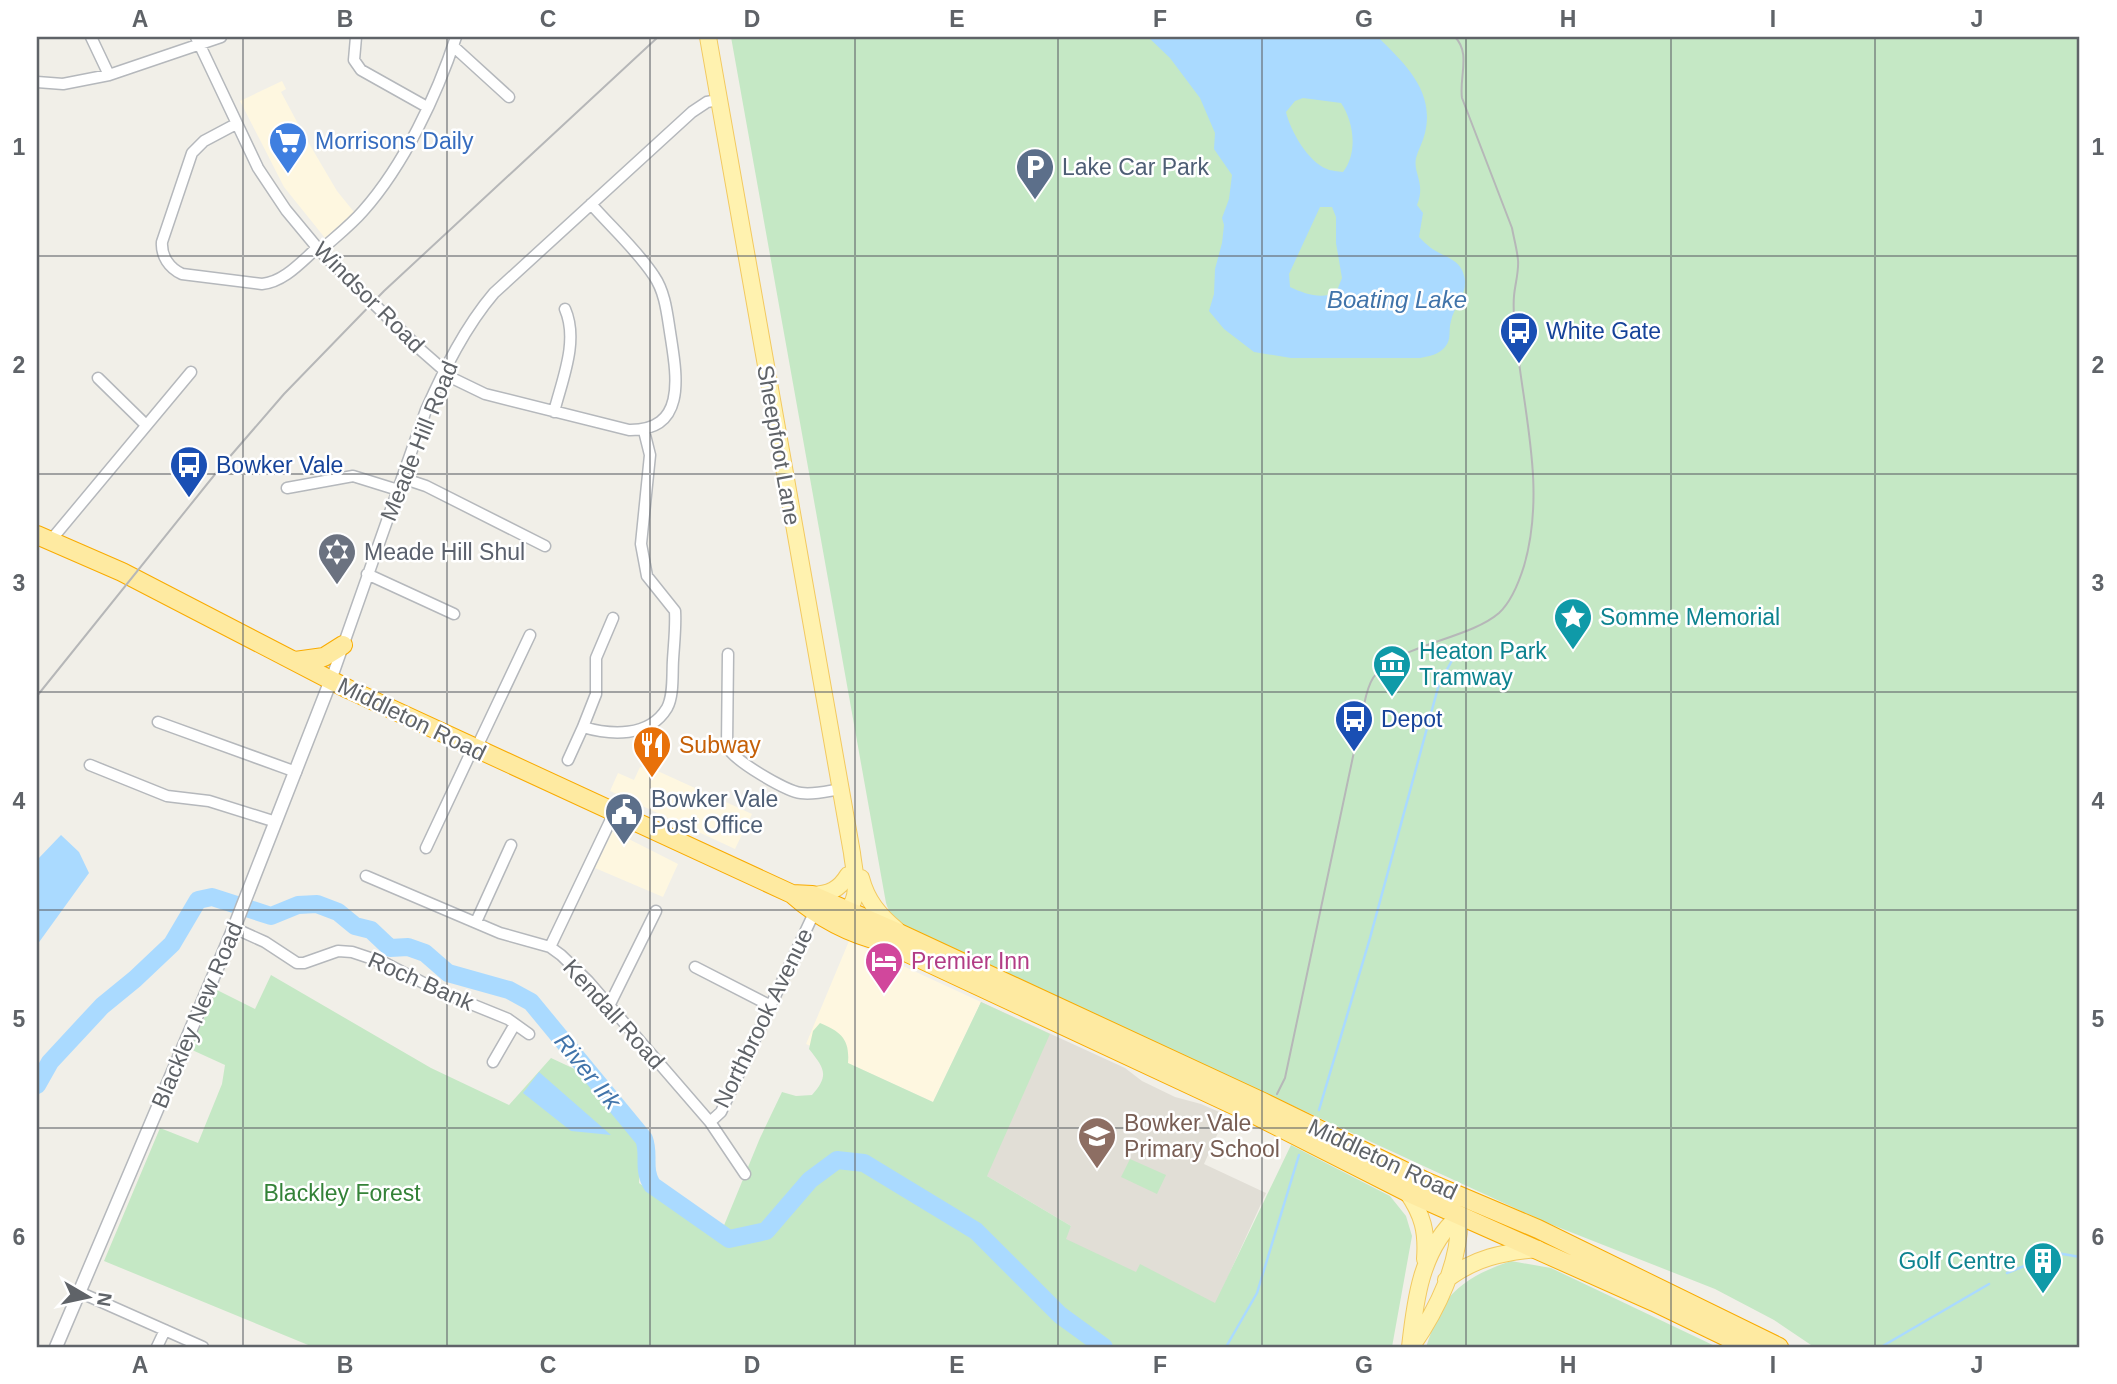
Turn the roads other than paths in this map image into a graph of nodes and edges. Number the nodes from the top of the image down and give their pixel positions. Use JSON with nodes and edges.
{"nodes":[{"id":1,"x":91,"y":37,"type":"edge"},
{"id":2,"x":221,"y":37,"type":"edge"},
{"id":3,"x":356,"y":37,"type":"edge"},
{"id":4,"x":708,"y":37,"type":"edge"},
{"id":5,"x":198,"y":41,"type":"edge"},
{"id":6,"x":454,"y":42,"type":"edge"},
{"id":7,"x":109,"y":75,"type":"junction"},
{"id":8,"x":37,"y":82,"type":"edge"},
{"id":9,"x":509,"y":97,"type":"dead end"},
{"id":10,"x":718,"y":100,"type":"junction"},
{"id":11,"x":427,"y":107,"type":"junction"},
{"id":12,"x":236,"y":124,"type":"junction"},
{"id":13,"x":591,"y":204,"type":"junction"},
{"id":14,"x":319,"y":250,"type":"junction"},
{"id":15,"x":565,"y":309,"type":"dead end"},
{"id":16,"x":445,"y":369,"type":"junction"},
{"id":17,"x":191,"y":372,"type":"dead end"},
{"id":18,"x":98,"y":378,"type":"dead end"},
{"id":19,"x":554,"y":412,"type":"junction"},
{"id":20,"x":146,"y":425,"type":"junction"},
{"id":21,"x":644,"y":431,"type":"junction"},
{"id":22,"x":402,"y":478,"type":"junction"},
{"id":23,"x":287,"y":488,"type":"dead end"},
{"id":24,"x":398,"y":489,"type":"junction"},
{"id":25,"x":44,"y":537,"type":"edge"},
{"id":26,"x":545,"y":547,"type":"dead end"},
{"id":27,"x":367,"y":574,"type":"junction"},
{"id":28,"x":454,"y":614,"type":"dead end"},
{"id":29,"x":614,"y":618,"type":"dead end"},
{"id":30,"x":530,"y":635,"type":"dead end"},
{"id":31,"x":343,"y":645,"type":"junction"},
{"id":32,"x":728,"y":654,"type":"dead end"},
{"id":33,"x":295,"y":661,"type":"junction"},
{"id":34,"x":331,"y":680,"type":"junction"},
{"id":35,"x":158,"y":722,"type":"dead end"},
{"id":36,"x":583,"y":727,"type":"junction"},
{"id":37,"x":475,"y":748,"type":"junction"},
{"id":38,"x":568,"y":760,"type":"dead end"},
{"id":39,"x":90,"y":765,"type":"dead end"},
{"id":40,"x":296,"y":772,"type":"junction"},
{"id":41,"x":841,"y":789,"type":"junction"},
{"id":42,"x":614,"y":813,"type":"junction"},
{"id":43,"x":276,"y":822,"type":"junction"},
{"id":44,"x":511,"y":845,"type":"dead end"},
{"id":45,"x":426,"y":848,"type":"dead end"},
{"id":46,"x":852,"y":853,"type":"junction"},
{"id":47,"x":848,"y":875,"type":"junction"},
{"id":48,"x":366,"y":876,"type":"dead end"},
{"id":49,"x":818,"y":909,"type":"junction"},
{"id":50,"x":847,"y":910,"type":"junction"},
{"id":51,"x":656,"y":911,"type":"dead end"},
{"id":52,"x":477,"y":922,"type":"junction"},
{"id":53,"x":234,"y":928,"type":"junction"},
{"id":54,"x":901,"y":934,"type":"junction"},
{"id":55,"x":884,"y":942,"type":"junction"},
{"id":56,"x":550,"y":947,"type":"junction"},
{"id":57,"x":695,"y":967,"type":"dead end"},
{"id":58,"x":977,"y":969,"type":"junction"},
{"id":59,"x":985,"y":990,"type":"junction"},
{"id":60,"x":609,"y":1006,"type":"junction"},
{"id":61,"x":771,"y":1006,"type":"junction"},
{"id":62,"x":515,"y":1024,"type":"junction"},
{"id":63,"x":529,"y":1034,"type":"dead end"},
{"id":64,"x":493,"y":1062,"type":"dead end"},
{"id":65,"x":710,"y":1122,"type":"junction"},
{"id":66,"x":745,"y":1174,"type":"dead end"},
{"id":67,"x":1427,"y":1182,"type":"junction"},
{"id":68,"x":1407,"y":1192,"type":"junction"},
{"id":69,"x":1501,"y":1213,"type":"junction"},
{"id":70,"x":1459,"y":1216,"type":"junction"},
{"id":71,"x":1538,"y":1249,"type":"junction"},
{"id":72,"x":1424,"y":1269,"type":"junction"},
{"id":73,"x":1446,"y":1280,"type":"junction"},
{"id":74,"x":79,"y":1292,"type":"junction"},
{"id":75,"x":165,"y":1330,"type":"junction"},
{"id":76,"x":56,"y":1347,"type":"edge"},
{"id":77,"x":157,"y":1347,"type":"edge"},
{"id":78,"x":203,"y":1347,"type":"edge"},
{"id":79,"x":1410,"y":1347,"type":"edge"},
{"id":80,"x":1747,"y":1347,"type":"edge"},
{"id":81,"x":1779,"y":1347,"type":"edge"}],
"edges":[{"from":1,"to":7,"type":"street"},
{"from":2,"to":5,"type":"street"},
{"from":3,"to":11,"type":"street"},
{"from":4,"to":10,"type":"main road","name":"Sheepfoot Lane"},
{"from":5,"to":7,"type":"street"},
{"from":5,"to":12,"type":"street","name":"Windsor Road"},
{"from":6,"to":9,"type":"street"},
{"from":6,"to":11,"type":"street"},
{"from":7,"to":8,"type":"street"},
{"from":10,"to":13,"type":"street","name":"Meade Hill Road"},
{"from":10,"to":41,"type":"main road","name":"Sheepfoot Lane"},
{"from":11,"to":14,"type":"street"},
{"from":12,"to":14,"type":"street","name":"Windsor Road"},
{"from":12,"to":14,"type":"street"},
{"from":13,"to":16,"type":"street","name":"Meade Hill Road"},
{"from":13,"to":21,"type":"street"},
{"from":14,"to":16,"type":"street","name":"Windsor Road"},
{"from":15,"to":19,"type":"street"},
{"from":16,"to":19,"type":"street","name":"Windsor Road"},
{"from":16,"to":22,"type":"street","name":"Meade Hill Road"},
{"from":17,"to":20,"type":"street"},
{"from":18,"to":20,"type":"street"},
{"from":19,"to":21,"type":"street","name":"Windsor Road"},
{"from":20,"to":25,"type":"street"},
{"from":21,"to":36,"type":"street"},
{"from":22,"to":24,"type":"street","name":"Meade Hill Road"},
{"from":22,"to":26,"type":"street"},
{"from":23,"to":24,"type":"street"},
{"from":24,"to":27,"type":"street","name":"Meade Hill Road"},
{"from":25,"to":33,"type":"highway","name":"Middleton Road"},
{"from":27,"to":28,"type":"street"},
{"from":27,"to":31,"type":"street","name":"Meade Hill Road"},
{"from":29,"to":36,"type":"street"},
{"from":30,"to":37,"type":"street"},
{"from":31,"to":33,"type":"highway"},
{"from":31,"to":34,"type":"street","name":"Meade Hill Road"},
{"from":32,"to":41,"type":"street"},
{"from":33,"to":34,"type":"highway","name":"Middleton Road"},
{"from":34,"to":37,"type":"highway","name":"Middleton Road"},
{"from":34,"to":40,"type":"street","name":"Blackley New Road"},
{"from":35,"to":40,"type":"street"},
{"from":36,"to":38,"type":"street"},
{"from":37,"to":42,"type":"highway","name":"Middleton Road"},
{"from":37,"to":45,"type":"street"},
{"from":39,"to":43,"type":"street"},
{"from":40,"to":43,"type":"street","name":"Blackley New Road"},
{"from":41,"to":46,"type":"main road","name":"Sheepfoot Lane"},
{"from":42,"to":49,"type":"highway","name":"Middleton Road"},
{"from":42,"to":56,"type":"street"},
{"from":43,"to":53,"type":"street","name":"Blackley New Road"},
{"from":44,"to":52,"type":"street"},
{"from":46,"to":47,"type":"main road","name":"Sheepfoot Lane"},
{"from":46,"to":50,"type":"main road","name":"Sheepfoot Lane"},
{"from":46,"to":54,"type":"main road","name":"Sheepfoot Lane"},
{"from":47,"to":49,"type":"main road"},
{"from":47,"to":50,"type":"main road","name":"Sheepfoot Lane"},
{"from":48,"to":52,"type":"street","name":"Kendall Road"},
{"from":49,"to":50,"type":"highway"},
{"from":49,"to":50,"type":"highway","name":"Middleton Road"},
{"from":49,"to":55,"type":"highway","name":"Middleton Road"},
{"from":49,"to":61,"type":"street","name":"Northbrook Avenue"},
{"from":50,"to":54,"type":"highway","name":"Middleton Road"},
{"from":50,"to":55,"type":"highway"},
{"from":51,"to":60,"type":"street"},
{"from":52,"to":56,"type":"street","name":"Kendall Road"},
{"from":53,"to":62,"type":"street","name":"Roch Bank"},
{"from":53,"to":74,"type":"street","name":"Blackley New Road"},
{"from":54,"to":58,"type":"highway","name":"Middleton Road"},
{"from":55,"to":59,"type":"highway","name":"Middleton Road"},
{"from":56,"to":60,"type":"street","name":"Kendall Road"},
{"from":57,"to":61,"type":"street"},
{"from":58,"to":59,"type":"highway"},
{"from":58,"to":67,"type":"highway","name":"Middleton Road"},
{"from":59,"to":68,"type":"highway","name":"Middleton Road"},
{"from":60,"to":65,"type":"street","name":"Kendall Road"},
{"from":61,"to":65,"type":"street","name":"Northbrook Avenue"},
{"from":62,"to":63,"type":"street","name":"Roch Bank"},
{"from":62,"to":64,"type":"street"},
{"from":65,"to":66,"type":"street","name":"Kendall Road"},
{"from":67,"to":69,"type":"highway","name":"Middleton Road"},
{"from":67,"to":70,"type":"main road"},
{"from":68,"to":70,"type":"highway","name":"Middleton Road"},
{"from":68,"to":72,"type":"main road"},
{"from":69,"to":70,"type":"main road"},
{"from":69,"to":81,"type":"highway","name":"Middleton Road"},
{"from":70,"to":71,"type":"highway","name":"Middleton Road"},
{"from":70,"to":72,"type":"main road"},
{"from":70,"to":73,"type":"main road"},
{"from":71,"to":73,"type":"main road"},
{"from":71,"to":80,"type":"highway","name":"Middleton Road"},
{"from":72,"to":79,"type":"main road"},
{"from":73,"to":79,"type":"main road"},
{"from":74,"to":75,"type":"street"},
{"from":74,"to":76,"type":"street","name":"Blackley New Road"},
{"from":75,"to":77,"type":"street"},
{"from":75,"to":78,"type":"street"}]}
